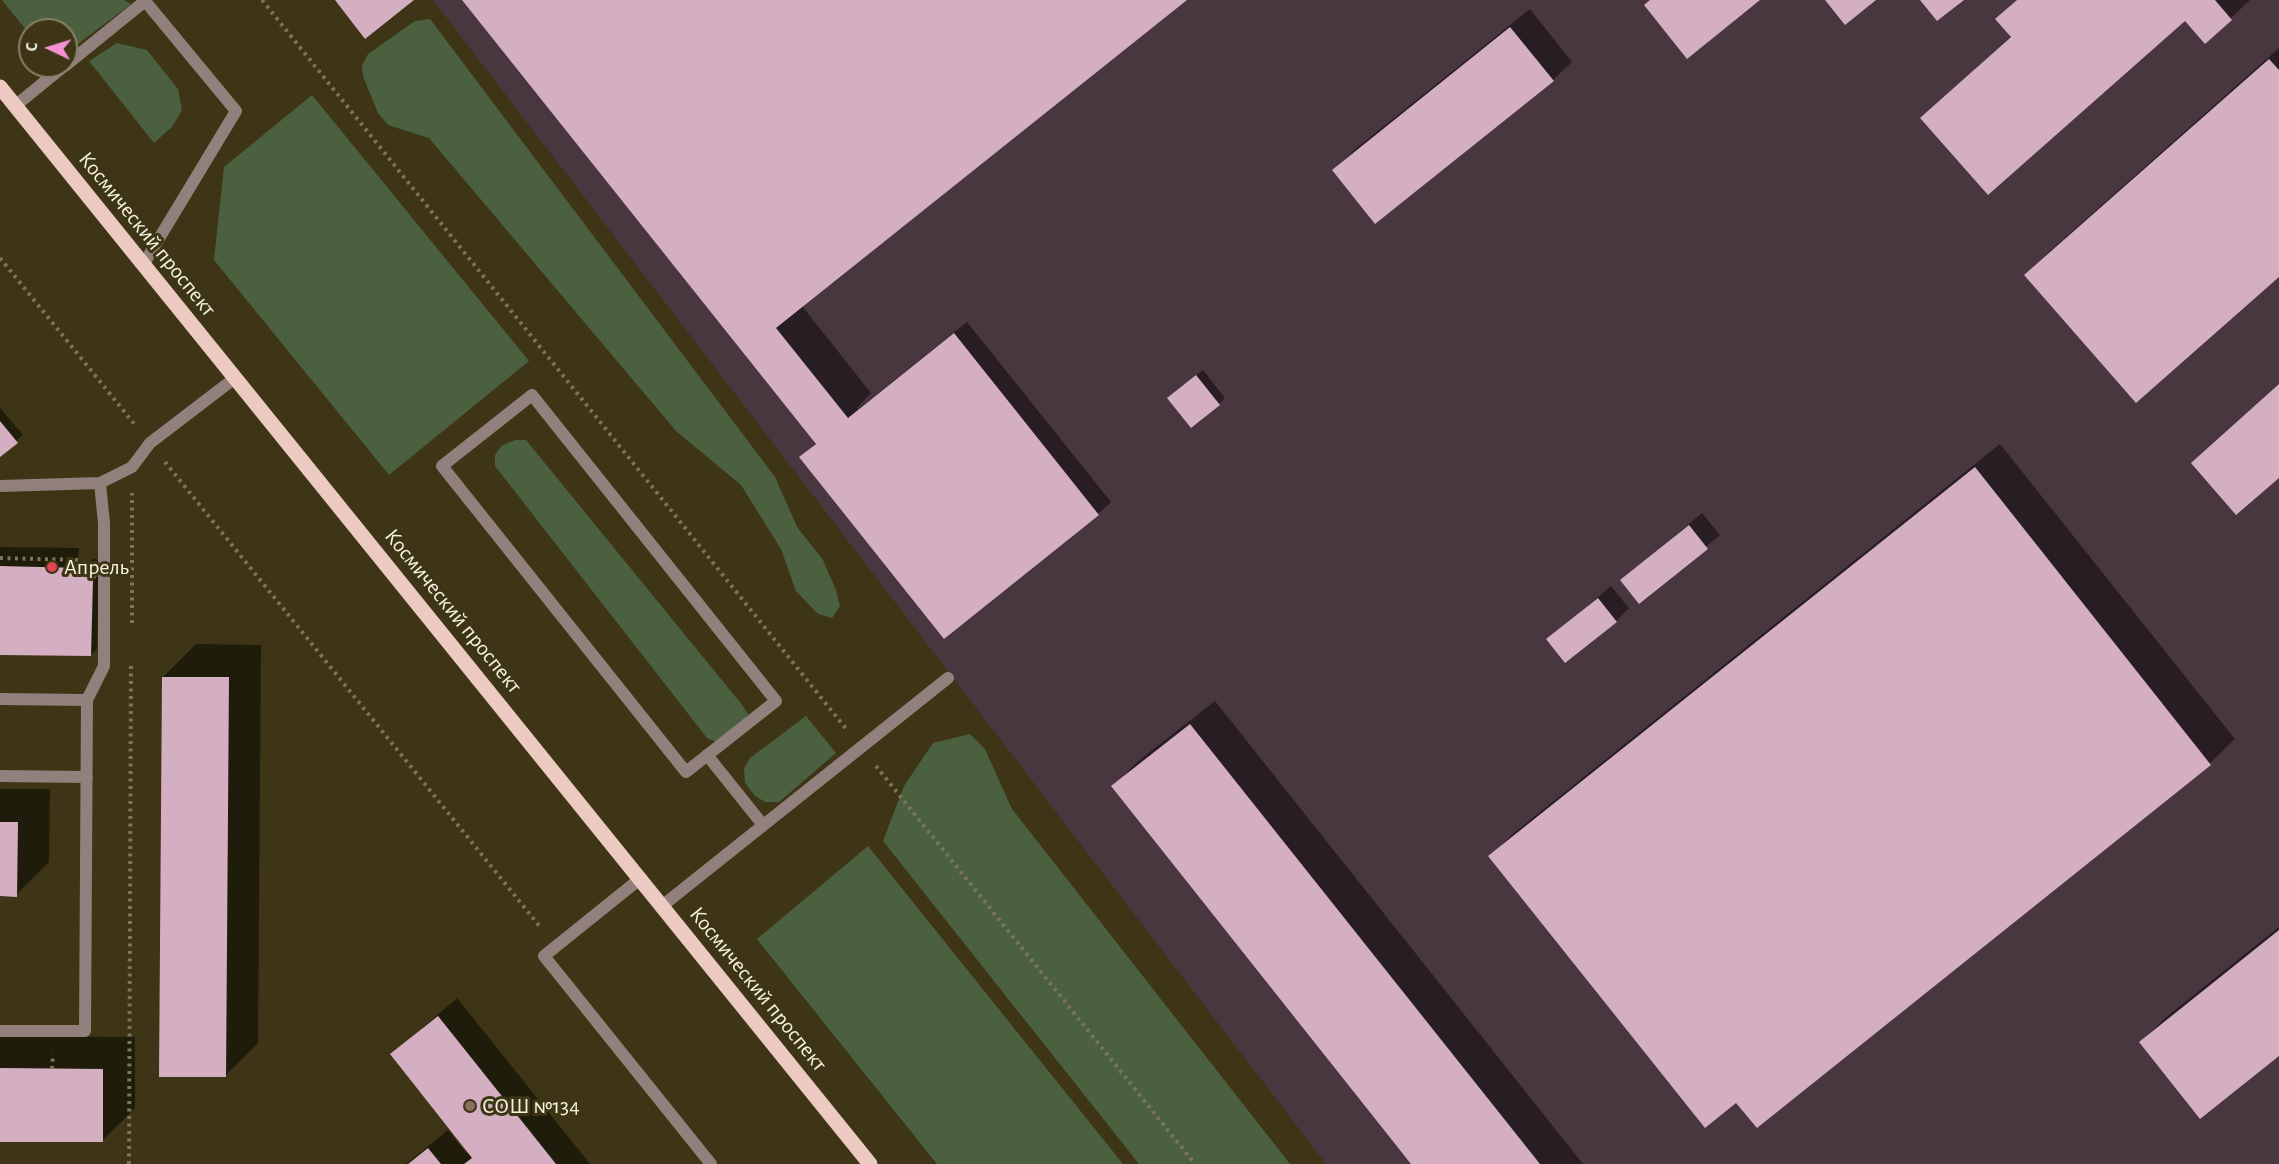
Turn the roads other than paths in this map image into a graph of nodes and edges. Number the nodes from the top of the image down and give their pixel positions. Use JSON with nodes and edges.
{"nodes":[{"id":1,"x":78,"y":55,"type":"edge"},
{"id":2,"x":49,"y":78,"type":"edge"},
{"id":3,"x":0,"y":87,"type":"edge"},
{"id":4,"x":15,"y":106,"type":"junction"},
{"id":5,"x":144,"y":265,"type":"junction"},
{"id":6,"x":235,"y":378,"type":"junction"},
{"id":7,"x":100,"y":483,"type":"junction"},
{"id":8,"x":0,"y":486,"type":"edge"},
{"id":9,"x":948,"y":678,"type":"dead end"},
{"id":10,"x":0,"y":699,"type":"edge"},
{"id":11,"x":87,"y":700,"type":"junction"},
{"id":12,"x":708,"y":755,"type":"junction"},
{"id":13,"x":0,"y":776,"type":"edge"},
{"id":14,"x":87,"y":777,"type":"junction"},
{"id":15,"x":763,"y":825,"type":"junction"},
{"id":16,"x":641,"y":878,"type":"junction"},
{"id":17,"x":662,"y":906,"type":"junction"},
{"id":18,"x":0,"y":1031,"type":"edge"},
{"id":19,"x":711,"y":1164,"type":"edge"},
{"id":20,"x":870,"y":1164,"type":"edge"}],
"edges":[{"from":1,"to":5,"type":"lane"},
{"from":2,"to":4,"type":"lane"},
{"from":3,"to":4,"type":"main road","name":"Космический проспект"},
{"from":4,"to":5,"type":"main road","name":"Космический проспект"},
{"from":5,"to":6,"type":"main road","name":"Космический проспект"},
{"from":6,"to":7,"type":"lane"},
{"from":6,"to":16,"type":"main road","name":"Космический проспект"},
{"from":7,"to":8,"type":"lane"},
{"from":7,"to":11,"type":"lane"},
{"from":9,"to":15,"type":"lane"},
{"from":10,"to":11,"type":"lane"},
{"from":11,"to":14,"type":"lane"},
{"from":12,"to":12,"type":"lane"},
{"from":12,"to":15,"type":"lane"},
{"from":13,"to":14,"type":"lane"},
{"from":14,"to":18,"type":"lane"},
{"from":15,"to":17,"type":"lane"},
{"from":16,"to":17,"type":"main road","name":"Космический проспект"},
{"from":16,"to":19,"type":"lane"},
{"from":17,"to":20,"type":"main road","name":"Космический проспект"}]}
